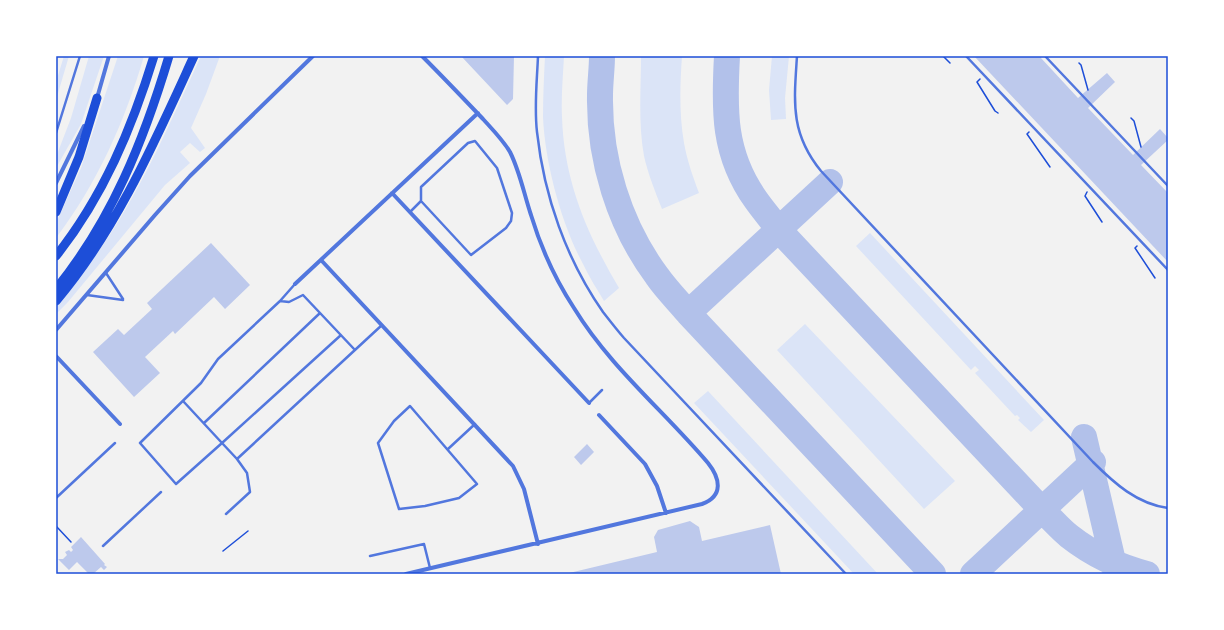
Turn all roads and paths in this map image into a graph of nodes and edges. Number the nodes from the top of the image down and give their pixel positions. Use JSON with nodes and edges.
{"nodes":[{"id":1,"x":80,"y":56,"type":"edge"},
{"id":2,"x":109,"y":56,"type":"edge"},
{"id":3,"x":154,"y":56,"type":"edge"},
{"id":4,"x":169,"y":56,"type":"edge"},
{"id":5,"x":194,"y":56,"type":"edge"},
{"id":6,"x":313,"y":56,"type":"edge"},
{"id":7,"x":422,"y":56,"type":"edge"},
{"id":8,"x":538,"y":56,"type":"edge"},
{"id":9,"x":797,"y":56,"type":"edge"},
{"id":10,"x":943,"y":56,"type":"edge"},
{"id":11,"x":966,"y":56,"type":"edge"},
{"id":12,"x":1045,"y":56,"type":"edge"},
{"id":13,"x":1079,"y":63,"type":"dead end"},
{"id":14,"x":950,"y":64,"type":"dead end"},
{"id":15,"x":980,"y":78,"type":"dead end"},
{"id":16,"x":1088,"y":90,"type":"dead end"},
{"id":17,"x":97,"y":98,"type":"junction"},
{"id":18,"x":478,"y":113,"type":"junction"},
{"id":19,"x":998,"y":113,"type":"dead end"},
{"id":20,"x":1131,"y":118,"type":"dead end"},
{"id":21,"x":1030,"y":132,"type":"dead end"},
{"id":22,"x":56,"y":134,"type":"edge"},
{"id":23,"x":1141,"y":147,"type":"dead end"},
{"id":24,"x":1050,"y":167,"type":"dead end"},
{"id":25,"x":56,"y":183,"type":"edge"},
{"id":26,"x":1168,"y":186,"type":"edge"},
{"id":27,"x":1090,"y":187,"type":"dead end"},
{"id":28,"x":392,"y":193,"type":"junction"},
{"id":29,"x":420,"y":201,"type":"junction"},
{"id":30,"x":56,"y":212,"type":"edge"},
{"id":31,"x":410,"y":212,"type":"junction"},
{"id":32,"x":1102,"y":222,"type":"dead end"},
{"id":33,"x":1138,"y":244,"type":"dead end"},
{"id":34,"x":56,"y":256,"type":"edge"},
{"id":35,"x":321,"y":260,"type":"junction"},
{"id":36,"x":1168,"y":270,"type":"edge"},
{"id":37,"x":106,"y":273,"type":"junction"},
{"id":38,"x":1155,"y":278,"type":"dead end"},
{"id":39,"x":295,"y":284,"type":"joint"},
{"id":40,"x":56,"y":288,"type":"edge"},
{"id":41,"x":86,"y":295,"type":"junction"},
{"id":42,"x":56,"y":301,"type":"edge"},
{"id":43,"x":280,"y":301,"type":"junction"},
{"id":44,"x":320,"y":313,"type":"junction"},
{"id":45,"x":382,"y":325,"type":"junction"},
{"id":46,"x":56,"y":330,"type":"edge"},
{"id":47,"x":340,"y":335,"type":"junction"},
{"id":48,"x":355,"y":350,"type":"junction"},
{"id":49,"x":56,"y":356,"type":"edge"},
{"id":50,"x":602,"y":390,"type":"dead end"},
{"id":51,"x":183,"y":401,"type":"junction"},
{"id":52,"x":589,"y":403,"type":"joint"},
{"id":53,"x":599,"y":415,"type":"dead end"},
{"id":54,"x":204,"y":423,"type":"junction"},
{"id":55,"x":120,"y":424,"type":"dead end"},
{"id":56,"x":475,"y":424,"type":"junction"},
{"id":57,"x":115,"y":443,"type":"dead end"},
{"id":58,"x":222,"y":443,"type":"junction"},
{"id":59,"x":448,"y":449,"type":"junction"},
{"id":60,"x":237,"y":459,"type":"junction"},
{"id":61,"x":161,"y":492,"type":"dead end"},
{"id":62,"x":56,"y":498,"type":"edge"},
{"id":63,"x":1168,"y":508,"type":"edge"},
{"id":64,"x":666,"y":513,"type":"junction"},
{"id":65,"x":226,"y":514,"type":"dead end"},
{"id":66,"x":56,"y":526,"type":"edge"},
{"id":67,"x":248,"y":531,"type":"dead end"},
{"id":68,"x":71,"y":542,"type":"dead end"},
{"id":69,"x":538,"y":544,"type":"junction"},
{"id":70,"x":103,"y":546,"type":"dead end"},
{"id":71,"x":223,"y":551,"type":"dead end"},
{"id":72,"x":370,"y":556,"type":"dead end"},
{"id":73,"x":430,"y":569,"type":"junction"},
{"id":74,"x":406,"y":574,"type":"edge"},
{"id":75,"x":846,"y":574,"type":"edge"}],
"edges":[{"from":1,"to":22,"type":"lane"},
{"from":2,"to":17,"type":"street"},
{"from":3,"to":34,"type":"highway"},
{"from":4,"to":40,"type":"highway"},
{"from":5,"to":42,"type":"highway"},
{"from":6,"to":37,"type":"street"},
{"from":7,"to":18,"type":"street"},
{"from":8,"to":75,"type":"lane"},
{"from":9,"to":63,"type":"lane"},
{"from":10,"to":14,"type":"path"},
{"from":11,"to":36,"type":"lane"},
{"from":12,"to":26,"type":"lane"},
{"from":13,"to":16,"type":"path"},
{"from":15,"to":19,"type":"path"},
{"from":17,"to":25,"type":"street"},
{"from":17,"to":30,"type":"highway"},
{"from":18,"to":28,"type":"street"},
{"from":18,"to":64,"type":"street"},
{"from":20,"to":23,"type":"path"},
{"from":21,"to":24,"type":"path"},
{"from":27,"to":32,"type":"path"},
{"from":28,"to":31,"type":"street"},
{"from":28,"to":35,"type":"street"},
{"from":29,"to":29,"type":"lane"},
{"from":29,"to":31,"type":"lane"},
{"from":31,"to":52,"type":"street"},
{"from":33,"to":38,"type":"path"},
{"from":35,"to":39,"type":"street"},
{"from":35,"to":45,"type":"street"},
{"from":37,"to":41,"type":"street"},
{"from":37,"to":41,"type":"lane"},
{"from":39,"to":43,"type":"lane"},
{"from":41,"to":46,"type":"street"},
{"from":43,"to":44,"type":"lane"},
{"from":43,"to":51,"type":"lane"},
{"from":44,"to":47,"type":"lane"},
{"from":44,"to":54,"type":"lane"},
{"from":45,"to":48,"type":"lane"},
{"from":45,"to":56,"type":"street"},
{"from":47,"to":48,"type":"lane"},
{"from":47,"to":58,"type":"lane"},
{"from":48,"to":60,"type":"lane"},
{"from":49,"to":55,"type":"street"},
{"from":50,"to":52,"type":"lane"},
{"from":51,"to":54,"type":"lane"},
{"from":51,"to":58,"type":"lane"},
{"from":53,"to":64,"type":"street"},
{"from":54,"to":58,"type":"lane"},
{"from":56,"to":59,"type":"lane"},
{"from":56,"to":69,"type":"street"},
{"from":57,"to":62,"type":"lane"},
{"from":58,"to":60,"type":"lane"},
{"from":59,"to":59,"type":"lane"},
{"from":60,"to":65,"type":"lane"},
{"from":61,"to":70,"type":"lane"},
{"from":64,"to":69,"type":"street"},
{"from":66,"to":68,"type":"path"},
{"from":67,"to":71,"type":"path"},
{"from":69,"to":73,"type":"street"},
{"from":72,"to":73,"type":"lane"},
{"from":73,"to":74,"type":"street"}]}
